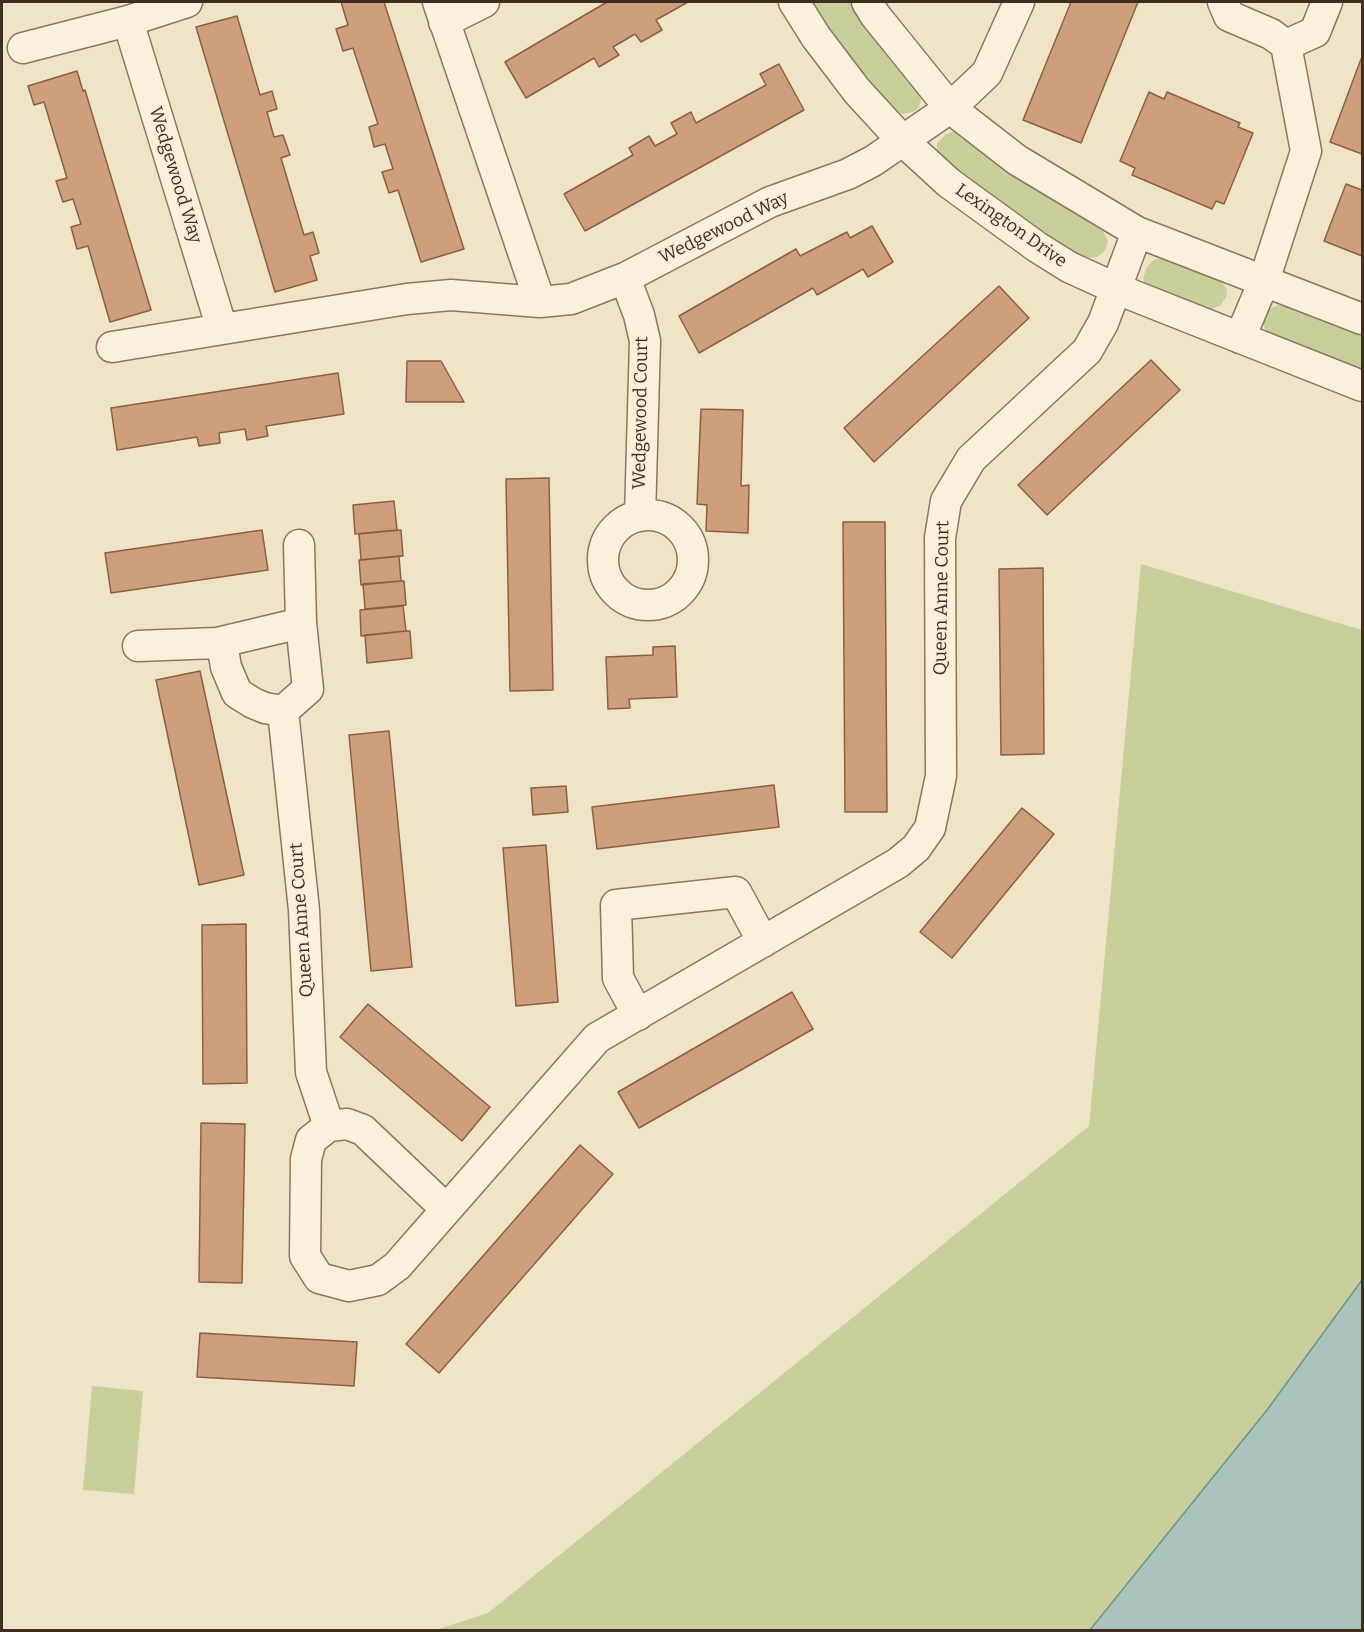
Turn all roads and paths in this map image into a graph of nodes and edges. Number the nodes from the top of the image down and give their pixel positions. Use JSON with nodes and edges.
{"nodes":[{"id":1,"x":187,"y":2,"type":"edge"},
{"id":2,"x":484,"y":2,"type":"edge"},
{"id":3,"x":794,"y":2,"type":"edge"},
{"id":4,"x":867,"y":2,"type":"edge"},
{"id":5,"x":1019,"y":2,"type":"edge"},
{"id":6,"x":1223,"y":2,"type":"edge"},
{"id":7,"x":1327,"y":2,"type":"edge"},
{"id":8,"x":441,"y":12,"type":"edge"},
{"id":9,"x":128,"y":21,"type":"junction"},
{"id":10,"x":1286,"y":45,"type":"junction"},
{"id":11,"x":23,"y":48,"type":"dead end"},
{"id":12,"x":950,"y":108,"type":"junction"},
{"id":13,"x":902,"y":140,"type":"junction"},
{"id":14,"x":1137,"y":232,"type":"junction"},
{"id":15,"x":625,"y":278,"type":"junction"},
{"id":16,"x":1264,"y":281,"type":"junction"},
{"id":17,"x":1117,"y":289,"type":"junction"},
{"id":18,"x":540,"y":302,"type":"junction"},
{"id":19,"x":1362,"y":319,"type":"edge"},
{"id":20,"x":222,"y":329,"type":"junction"},
{"id":21,"x":1240,"y":338,"type":"junction"},
{"id":22,"x":112,"y":347,"type":"dead end"},
{"id":23,"x":1362,"y":386,"type":"edge"},
{"id":24,"x":640,"y":516,"type":"dead end"},
{"id":25,"x":299,"y":545,"type":"dead end"},
{"id":26,"x":301,"y":623,"type":"junction"},
{"id":27,"x":222,"y":643,"type":"junction"},
{"id":28,"x":138,"y":646,"type":"dead end"},
{"id":29,"x":283,"y":711,"type":"junction"},
{"id":30,"x":763,"y":942,"type":"junction"},
{"id":31,"x":638,"y":1015,"type":"junction"},
{"id":32,"x":329,"y":1126,"type":"junction"},
{"id":33,"x":446,"y":1209,"type":"junction"}],
"edges":[{"from":1,"to":9,"type":"street"},
{"from":2,"to":8,"type":"street"},
{"from":3,"to":13,"type":"street","name":"Lexington Drive"},
{"from":4,"to":12,"type":"street"},
{"from":5,"to":12,"type":"street","name":"Wedgewood Way"},
{"from":6,"to":10,"type":"street"},
{"from":7,"to":10,"type":"street"},
{"from":8,"to":18,"type":"street"},
{"from":9,"to":11,"type":"street"},
{"from":9,"to":20,"type":"street","name":"Wedgewood Way"},
{"from":10,"to":16,"type":"street"},
{"from":12,"to":13,"type":"street","name":"Wedgewood Way"},
{"from":12,"to":14,"type":"street"},
{"from":13,"to":15,"type":"street","name":"Wedgewood Way"},
{"from":13,"to":17,"type":"street","name":"Lexington Drive"},
{"from":14,"to":16,"type":"street"},
{"from":14,"to":17,"type":"street","name":"Queen Anne Court"},
{"from":15,"to":18,"type":"street","name":"Wedgewood Way"},
{"from":15,"to":24,"type":"street","name":"Wedgewood Court"},
{"from":16,"to":19,"type":"street"},
{"from":16,"to":21,"type":"street"},
{"from":17,"to":21,"type":"street","name":"Lexington Drive"},
{"from":17,"to":30,"type":"street","name":"Queen Anne Court"},
{"from":18,"to":20,"type":"street","name":"Wedgewood Way"},
{"from":20,"to":22,"type":"street","name":"Wedgewood Way"},
{"from":21,"to":23,"type":"street","name":"Lexington Drive"},
{"from":25,"to":26,"type":"street"},
{"from":26,"to":27,"type":"street"},
{"from":26,"to":29,"type":"street"},
{"from":27,"to":28,"type":"street"},
{"from":27,"to":29,"type":"street"},
{"from":29,"to":32,"type":"street","name":"Queen Anne Court"},
{"from":30,"to":31,"type":"street","name":"Queen Anne Court"},
{"from":30,"to":31,"type":"street"},
{"from":31,"to":33,"type":"street","name":"Queen Anne Court"},
{"from":32,"to":33,"type":"street"},
{"from":32,"to":33,"type":"street","name":"Queen Anne Court"}]}
